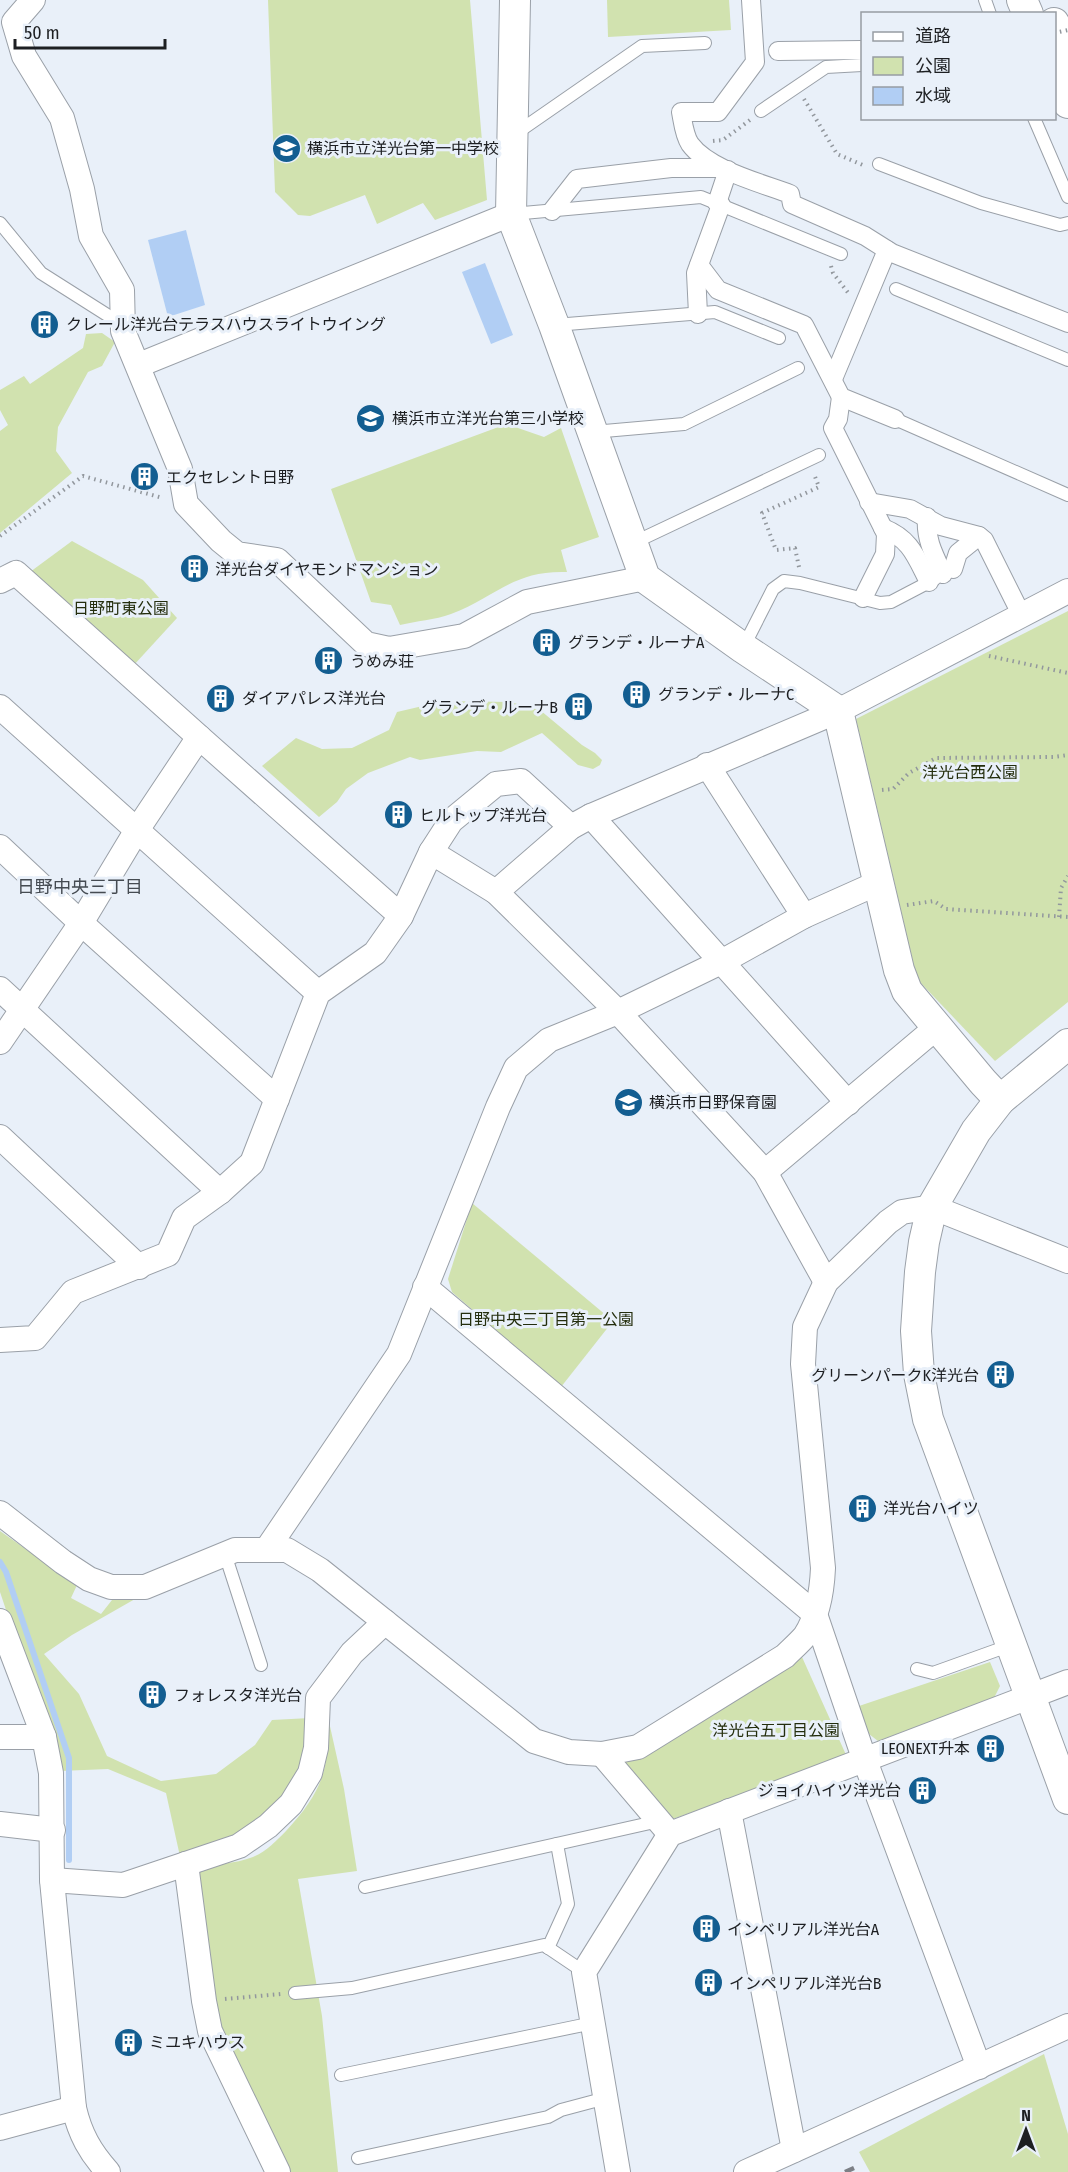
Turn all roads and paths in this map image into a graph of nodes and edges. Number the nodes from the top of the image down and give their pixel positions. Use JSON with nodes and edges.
{"nodes":[{"id":1,"x":33,"y":0,"type":"edge"},
{"id":2,"x":515,"y":0,"type":"edge"},
{"id":3,"x":751,"y":0,"type":"edge"},
{"id":4,"x":1056,"y":27,"type":"edge"},
{"id":5,"x":705,"y":43,"type":"dead end"},
{"id":6,"x":861,"y":50,"type":"edge"},
{"id":7,"x":778,"y":51,"type":"dead end"},
{"id":8,"x":1068,"y":54,"type":"edge"},
{"id":9,"x":861,"y":65,"type":"edge"},
{"id":10,"x":1056,"y":77,"type":"edge"},
{"id":11,"x":797,"y":87,"type":"junction"},
{"id":12,"x":1068,"y":103,"type":"edge"},
{"id":13,"x":761,"y":111,"type":"joint"},
{"id":14,"x":1035,"y":120,"type":"edge"},
{"id":15,"x":512,"y":136,"type":"junction"},
{"id":16,"x":689,"y":143,"type":"junction"},
{"id":17,"x":879,"y":164,"type":"joint"},
{"id":18,"x":725,"y":169,"type":"junction"},
{"id":19,"x":1068,"y":197,"type":"edge"},
{"id":20,"x":719,"y":204,"type":"junction"},
{"id":21,"x":552,"y":211,"type":"junction"},
{"id":22,"x":511,"y":214,"type":"junction"},
{"id":23,"x":0,"y":223,"type":"edge"},
{"id":24,"x":1068,"y":223,"type":"edge"},
{"id":25,"x":887,"y":250,"type":"junction"},
{"id":26,"x":837,"y":252,"type":"joint"},
{"id":27,"x":699,"y":265,"type":"junction"},
{"id":28,"x":896,"y":289,"type":"dead end"},
{"id":29,"x":863,"y":308,"type":"junction"},
{"id":30,"x":698,"y":314,"type":"junction"},
{"id":31,"x":1068,"y":323,"type":"edge"},
{"id":32,"x":123,"y":325,"type":"junction"},
{"id":33,"x":554,"y":325,"type":"junction"},
{"id":34,"x":779,"y":338,"type":"dead end"},
{"id":35,"x":844,"y":351,"type":"junction"},
{"id":36,"x":819,"y":352,"type":"junction"},
{"id":37,"x":1068,"y":360,"type":"edge"},
{"id":38,"x":139,"y":365,"type":"junction"},
{"id":39,"x":798,"y":368,"type":"dead end"},
{"id":40,"x":833,"y":379,"type":"junction"},
{"id":41,"x":841,"y":397,"type":"junction"},
{"id":42,"x":895,"y":419,"type":"joint"},
{"id":43,"x":592,"y":432,"type":"junction"},
{"id":44,"x":814,"y":457,"type":"joint"},
{"id":45,"x":1068,"y":495,"type":"edge"},
{"id":46,"x":869,"y":502,"type":"junction"},
{"id":47,"x":186,"y":504,"type":"junction"},
{"id":48,"x":927,"y":517,"type":"junction"},
{"id":49,"x":883,"y":528,"type":"junction"},
{"id":50,"x":0,"y":536,"type":"edge"},
{"id":51,"x":979,"y":536,"type":"junction"},
{"id":52,"x":632,"y":543,"type":"junction"},
{"id":53,"x":942,"y":575,"type":"junction"},
{"id":54,"x":645,"y":578,"type":"junction"},
{"id":55,"x":0,"y":581,"type":"edge"},
{"id":56,"x":800,"y":583,"type":"junction"},
{"id":57,"x":1068,"y":591,"type":"edge"},
{"id":58,"x":863,"y":598,"type":"junction"},
{"id":59,"x":1021,"y":614,"type":"junction"},
{"id":60,"x":743,"y":648,"type":"junction"},
{"id":61,"x":980,"y":654,"type":"dead end"},
{"id":62,"x":1068,"y":673,"type":"edge"},
{"id":63,"x":0,"y":706,"type":"edge"},
{"id":64,"x":838,"y":711,"type":"junction"},
{"id":65,"x":200,"y":737,"type":"junction"},
{"id":66,"x":1068,"y":754,"type":"edge"},
{"id":67,"x":707,"y":765,"type":"junction"},
{"id":68,"x":893,"y":789,"type":"dead end"},
{"id":69,"x":581,"y":821,"type":"junction"},
{"id":70,"x":138,"y":830,"type":"junction"},
{"id":71,"x":0,"y":847,"type":"edge"},
{"id":72,"x":431,"y":852,"type":"junction"},
{"id":73,"x":1068,"y":876,"type":"edge"},
{"id":74,"x":880,"y":882,"type":"junction"},
{"id":75,"x":496,"y":892,"type":"junction"},
{"id":76,"x":903,"y":905,"type":"dead end"},
{"id":77,"x":401,"y":916,"type":"junction"},
{"id":78,"x":804,"y":916,"type":"junction"},
{"id":79,"x":1059,"y":917,"type":"junction"},
{"id":80,"x":1068,"y":917,"type":"edge"},
{"id":81,"x":81,"y":923,"type":"junction"},
{"id":82,"x":723,"y":961,"type":"junction"},
{"id":83,"x":0,"y":990,"type":"edge"},
{"id":84,"x":318,"y":993,"type":"junction"},
{"id":85,"x":22,"y":1009,"type":"junction"},
{"id":86,"x":618,"y":1012,"type":"junction"},
{"id":87,"x":937,"y":1027,"type":"junction"},
{"id":88,"x":0,"y":1042,"type":"edge"},
{"id":89,"x":1068,"y":1044,"type":"edge"},
{"id":90,"x":277,"y":1099,"type":"junction"},
{"id":91,"x":1000,"y":1100,"type":"junction"},
{"id":92,"x":848,"y":1103,"type":"junction"},
{"id":93,"x":0,"y":1137,"type":"edge"},
{"id":94,"x":765,"y":1172,"type":"junction"},
{"id":95,"x":220,"y":1192,"type":"junction"},
{"id":96,"x":932,"y":1207,"type":"junction"},
{"id":97,"x":1068,"y":1261,"type":"edge"},
{"id":98,"x":139,"y":1267,"type":"junction"},
{"id":99,"x":826,"y":1282,"type":"junction"},
{"id":100,"x":425,"y":1287,"type":"junction"},
{"id":101,"x":0,"y":1340,"type":"edge"},
{"id":102,"x":0,"y":1513,"type":"edge"},
{"id":103,"x":267,"y":1549,"type":"junction"},
{"id":104,"x":225,"y":1554,"type":"junction"},
{"id":105,"x":815,"y":1614,"type":"junction"},
{"id":106,"x":0,"y":1621,"type":"edge"},
{"id":107,"x":385,"y":1622,"type":"junction"},
{"id":108,"x":1011,"y":1645,"type":"junction"},
{"id":109,"x":261,"y":1665,"type":"dead end"},
{"id":110,"x":917,"y":1669,"type":"dead end"},
{"id":111,"x":1068,"y":1682,"type":"edge"},
{"id":112,"x":1030,"y":1696,"type":"junction"},
{"id":113,"x":0,"y":1737,"type":"edge"},
{"id":114,"x":44,"y":1737,"type":"junction"},
{"id":115,"x":602,"y":1754,"type":"junction"},
{"id":116,"x":864,"y":1758,"type":"junction"},
{"id":117,"x":1068,"y":1799,"type":"edge"},
{"id":118,"x":729,"y":1811,"type":"junction"},
{"id":119,"x":0,"y":1824,"type":"edge"},
{"id":120,"x":664,"y":1827,"type":"junction"},
{"id":121,"x":53,"y":1830,"type":"junction"},
{"id":122,"x":557,"y":1844,"type":"junction"},
{"id":123,"x":186,"y":1864,"type":"junction"},
{"id":124,"x":52,"y":1880,"type":"junction"},
{"id":125,"x":365,"y":1887,"type":"dead end"},
{"id":126,"x":548,"y":1948,"type":"junction"},
{"id":127,"x":584,"y":1972,"type":"junction"},
{"id":128,"x":295,"y":1993,"type":"joint"},
{"id":129,"x":204,"y":2001,"type":"junction"},
{"id":130,"x":593,"y":2023,"type":"junction"},
{"id":131,"x":1068,"y":2026,"type":"edge"},
{"id":132,"x":979,"y":2067,"type":"junction"},
{"id":133,"x":341,"y":2075,"type":"dead end"},
{"id":134,"x":606,"y":2098,"type":"junction"},
{"id":135,"x":74,"y":2108,"type":"junction"},
{"id":136,"x":0,"y":2128,"type":"edge"},
{"id":137,"x":794,"y":2150,"type":"junction"},
{"id":138,"x":358,"y":2158,"type":"dead end"},
{"id":139,"x":108,"y":2172,"type":"edge"},
{"id":140,"x":278,"y":2172,"type":"edge"},
{"id":141,"x":618,"y":2172,"type":"edge"},
{"id":142,"x":746,"y":2172,"type":"edge"}],
"edges":[{"from":1,"to":32,"type":"street"},
{"from":2,"to":15,"type":"street"},
{"from":3,"to":16,"type":"street"},
{"from":4,"to":8,"type":"street"},
{"from":5,"to":15,"type":"lane"},
{"from":6,"to":7,"type":"street"},
{"from":9,"to":11,"type":"lane"},
{"from":10,"to":12,"type":"street"},
{"from":11,"to":13,"type":"lane"},
{"from":11,"to":17,"type":"path"},
{"from":13,"to":16,"type":"path"},
{"from":14,"to":19,"type":"lane"},
{"from":15,"to":22,"type":"street"},
{"from":16,"to":18,"type":"street"},
{"from":17,"to":24,"type":"lane"},
{"from":18,"to":20,"type":"street"},
{"from":18,"to":21,"type":"street"},
{"from":18,"to":25,"type":"street"},
{"from":20,"to":21,"type":"lane"},
{"from":20,"to":26,"type":"lane"},
{"from":20,"to":27,"type":"street"},
{"from":21,"to":22,"type":"lane"},
{"from":22,"to":33,"type":"street"},
{"from":22,"to":38,"type":"street"},
{"from":23,"to":32,"type":"lane"},
{"from":25,"to":29,"type":"street"},
{"from":25,"to":31,"type":"street"},
{"from":26,"to":29,"type":"path"},
{"from":27,"to":30,"type":"street"},
{"from":27,"to":36,"type":"street"},
{"from":28,"to":37,"type":"lane"},
{"from":29,"to":35,"type":"street"},
{"from":30,"to":33,"type":"lane"},
{"from":30,"to":34,"type":"lane"},
{"from":32,"to":38,"type":"street"},
{"from":33,"to":43,"type":"street"},
{"from":35,"to":36,"type":"street"},
{"from":35,"to":40,"type":"street"},
{"from":36,"to":40,"type":"street"},
{"from":38,"to":47,"type":"street"},
{"from":39,"to":43,"type":"lane"},
{"from":40,"to":41,"type":"street"},
{"from":41,"to":42,"type":"street"},
{"from":41,"to":46,"type":"street"},
{"from":42,"to":45,"type":"lane"},
{"from":43,"to":52,"type":"street"},
{"from":44,"to":52,"type":"lane"},
{"from":44,"to":56,"type":"path"},
{"from":46,"to":48,"type":"street"},
{"from":46,"to":49,"type":"street"},
{"from":47,"to":50,"type":"path"},
{"from":47,"to":54,"type":"street"},
{"from":48,"to":51,"type":"street"},
{"from":48,"to":53,"type":"street"},
{"from":49,"to":53,"type":"street"},
{"from":49,"to":58,"type":"street"},
{"from":51,"to":53,"type":"street"},
{"from":51,"to":59,"type":"street"},
{"from":52,"to":54,"type":"street"},
{"from":53,"to":58,"type":"lane"},
{"from":54,"to":60,"type":"street"},
{"from":55,"to":65,"type":"street"},
{"from":56,"to":58,"type":"lane"},
{"from":56,"to":60,"type":"lane"},
{"from":57,"to":59,"type":"street"},
{"from":59,"to":64,"type":"street"},
{"from":60,"to":64,"type":"street"},
{"from":61,"to":62,"type":"path"},
{"from":63,"to":70,"type":"street"},
{"from":64,"to":67,"type":"street"},
{"from":64,"to":74,"type":"street"},
{"from":65,"to":70,"type":"street"},
{"from":65,"to":77,"type":"street"},
{"from":66,"to":68,"type":"path"},
{"from":67,"to":69,"type":"street"},
{"from":67,"to":78,"type":"street"},
{"from":69,"to":72,"type":"street"},
{"from":69,"to":75,"type":"street"},
{"from":69,"to":82,"type":"street"},
{"from":70,"to":81,"type":"street"},
{"from":70,"to":84,"type":"street"},
{"from":71,"to":81,"type":"street"},
{"from":72,"to":75,"type":"street"},
{"from":72,"to":77,"type":"street"},
{"from":73,"to":79,"type":"path"},
{"from":74,"to":78,"type":"street"},
{"from":74,"to":87,"type":"street"},
{"from":75,"to":86,"type":"street"},
{"from":76,"to":79,"type":"path"},
{"from":77,"to":84,"type":"street"},
{"from":78,"to":82,"type":"street"},
{"from":79,"to":80,"type":"path"},
{"from":81,"to":85,"type":"street"},
{"from":81,"to":90,"type":"street"},
{"from":82,"to":86,"type":"street"},
{"from":82,"to":92,"type":"street"},
{"from":83,"to":85,"type":"street"},
{"from":84,"to":90,"type":"street"},
{"from":85,"to":88,"type":"street"},
{"from":85,"to":95,"type":"street"},
{"from":86,"to":94,"type":"street"},
{"from":86,"to":100,"type":"street"},
{"from":87,"to":91,"type":"street"},
{"from":87,"to":92,"type":"street"},
{"from":89,"to":91,"type":"street"},
{"from":90,"to":95,"type":"street"},
{"from":91,"to":96,"type":"street"},
{"from":92,"to":94,"type":"street"},
{"from":93,"to":98,"type":"street"},
{"from":94,"to":99,"type":"street"},
{"from":95,"to":98,"type":"street"},
{"from":96,"to":97,"type":"street"},
{"from":96,"to":99,"type":"street"},
{"from":96,"to":108,"type":"street"},
{"from":98,"to":101,"type":"street"},
{"from":99,"to":105,"type":"street"},
{"from":100,"to":103,"type":"street"},
{"from":100,"to":105,"type":"street"},
{"from":102,"to":104,"type":"street"},
{"from":103,"to":104,"type":"street"},
{"from":103,"to":107,"type":"street"},
{"from":104,"to":109,"type":"lane"},
{"from":105,"to":115,"type":"street"},
{"from":105,"to":116,"type":"street"},
{"from":106,"to":114,"type":"street"},
{"from":107,"to":115,"type":"street"},
{"from":107,"to":123,"type":"street"},
{"from":108,"to":110,"type":"lane"},
{"from":108,"to":112,"type":"street"},
{"from":111,"to":112,"type":"street"},
{"from":112,"to":116,"type":"street"},
{"from":112,"to":117,"type":"street"},
{"from":113,"to":114,"type":"street"},
{"from":114,"to":121,"type":"street"},
{"from":115,"to":120,"type":"street"},
{"from":116,"to":118,"type":"street"},
{"from":116,"to":132,"type":"street"},
{"from":118,"to":120,"type":"street"},
{"from":118,"to":137,"type":"street"},
{"from":119,"to":121,"type":"street"},
{"from":120,"to":122,"type":"lane"},
{"from":120,"to":127,"type":"street"},
{"from":121,"to":124,"type":"street"},
{"from":122,"to":125,"type":"lane"},
{"from":122,"to":126,"type":"lane"},
{"from":123,"to":124,"type":"street"},
{"from":123,"to":129,"type":"street"},
{"from":124,"to":135,"type":"street"},
{"from":126,"to":127,"type":"lane"},
{"from":126,"to":128,"type":"lane"},
{"from":127,"to":130,"type":"street"},
{"from":128,"to":129,"type":"path"},
{"from":129,"to":140,"type":"street"},
{"from":130,"to":133,"type":"lane"},
{"from":130,"to":134,"type":"street"},
{"from":131,"to":132,"type":"street"},
{"from":132,"to":137,"type":"street"},
{"from":134,"to":138,"type":"lane"},
{"from":134,"to":141,"type":"street"},
{"from":135,"to":136,"type":"street"},
{"from":135,"to":139,"type":"street"},
{"from":137,"to":142,"type":"street"}]}
